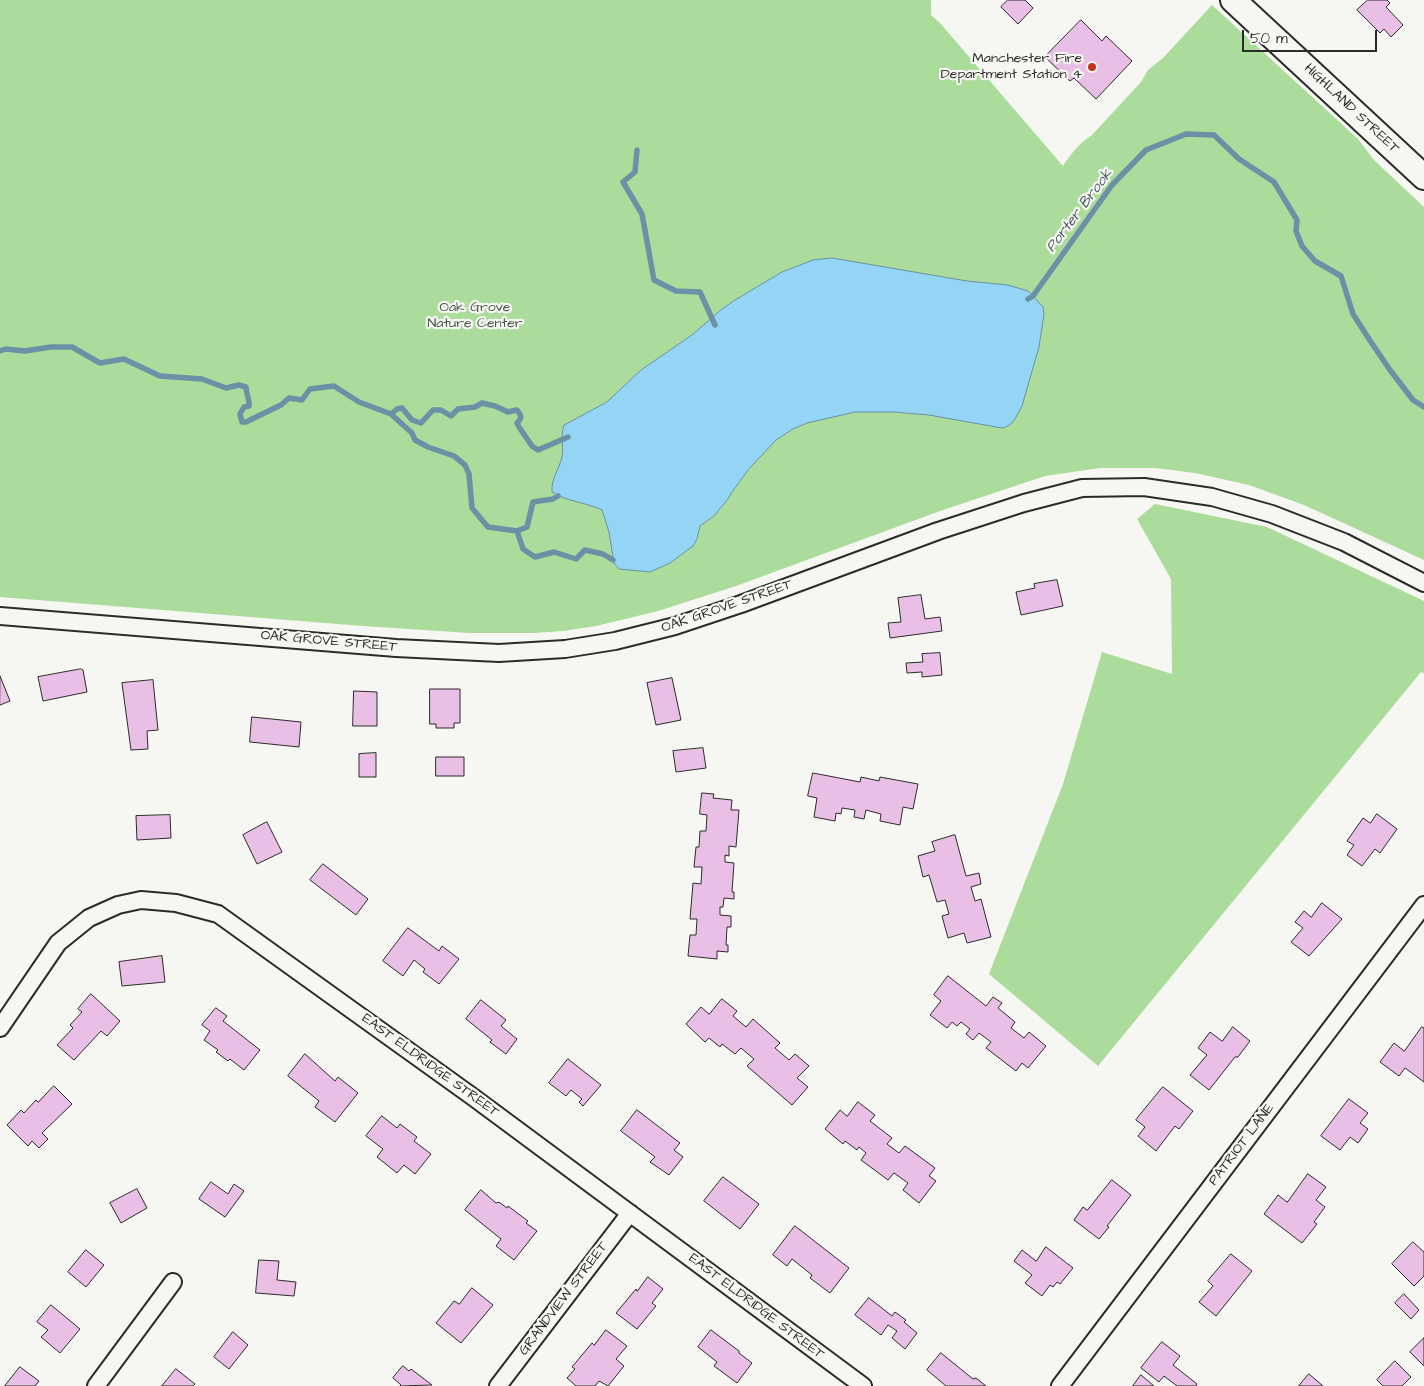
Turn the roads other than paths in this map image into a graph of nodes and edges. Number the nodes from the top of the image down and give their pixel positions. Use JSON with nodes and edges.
{"nodes":[{"id":1,"x":1233,"y":0,"type":"edge"},
{"id":2,"x":1424,"y":177,"type":"edge"},
{"id":3,"x":1424,"y":583,"type":"edge"},
{"id":4,"x":0,"y":616,"type":"edge"},
{"id":5,"x":1424,"y":905,"type":"edge"},
{"id":6,"x":0,"y":1028,"type":"edge"},
{"id":7,"x":630,"y":1212,"type":"junction"},
{"id":8,"x":173,"y":1282,"type":"dead end"},
{"id":9,"x":96,"y":1386,"type":"edge"},
{"id":10,"x":498,"y":1386,"type":"edge"},
{"id":11,"x":863,"y":1386,"type":"edge"},
{"id":12,"x":1060,"y":1386,"type":"edge"}],
"edges":[{"from":1,"to":2,"type":"main road","name":"HIGHLAND STREET"},
{"from":3,"to":4,"type":"street","name":"OAK GROVE STREET"},
{"from":5,"to":12,"type":"street","name":"PATRIOT LANE"},
{"from":6,"to":7,"type":"street","name":"EAST ELDRIDGE STREET"},
{"from":7,"to":10,"type":"street","name":"GRANDVIEW STREET"},
{"from":7,"to":11,"type":"street","name":"EAST ELDRIDGE STREET"},
{"from":8,"to":9,"type":"street"}]}
